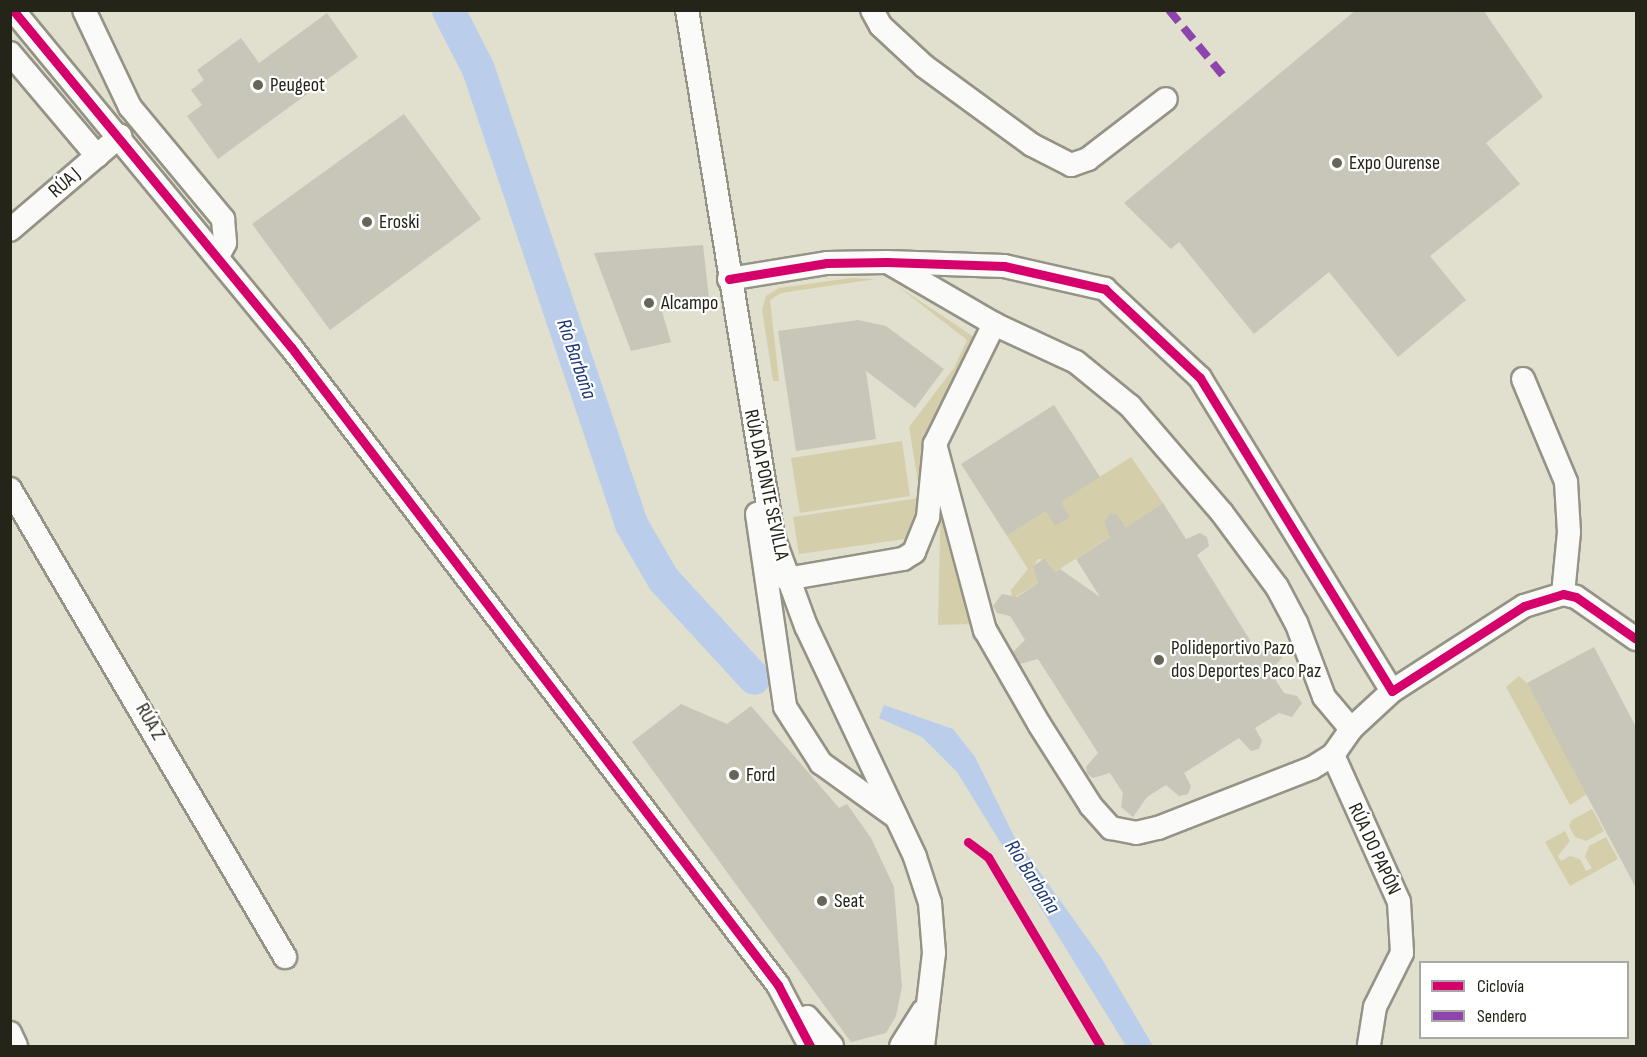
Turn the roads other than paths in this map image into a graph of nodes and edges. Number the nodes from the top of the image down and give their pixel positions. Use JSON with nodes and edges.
{"nodes":[{"id":1,"x":13,"y":10,"type":"edge"},
{"id":2,"x":84,"y":10,"type":"edge"},
{"id":3,"x":687,"y":10,"type":"edge"},
{"id":4,"x":872,"y":10,"type":"edge"},
{"id":5,"x":10,"y":53,"type":"edge"},
{"id":6,"x":1166,"y":99,"type":"dead end"},
{"id":7,"x":120,"y":136,"type":"junction"},
{"id":8,"x":97,"y":156,"type":"junction"},
{"id":9,"x":10,"y":230,"type":"edge"},
{"id":10,"x":218,"y":256,"type":"junction"},
{"id":11,"x":887,"y":262,"type":"junction"},
{"id":12,"x":729,"y":279,"type":"junction"},
{"id":13,"x":994,"y":324,"type":"junction"},
{"id":14,"x":1523,"y":379,"type":"dead end"},
{"id":15,"x":935,"y":444,"type":"junction"},
{"id":16,"x":757,"y":447,"type":"junction"},
{"id":17,"x":10,"y":489,"type":"edge"},
{"id":18,"x":786,"y":579,"type":"junction"},
{"id":19,"x":1563,"y":594,"type":"junction"},
{"id":20,"x":1636,"y":639,"type":"edge"},
{"id":21,"x":1392,"y":691,"type":"junction"},
{"id":22,"x":1351,"y":729,"type":"junction"},
{"id":23,"x":1333,"y":755,"type":"junction"},
{"id":24,"x":897,"y":818,"type":"junction"},
{"id":25,"x":285,"y":957,"type":"dead end"},
{"id":26,"x":788,"y":1000,"type":"junction"},
{"id":27,"x":927,"y":1004,"type":"junction"},
{"id":28,"x":10,"y":1033,"type":"edge"},
{"id":29,"x":16,"y":1047,"type":"edge"},
{"id":30,"x":810,"y":1047,"type":"edge"},
{"id":31,"x":832,"y":1047,"type":"edge"},
{"id":32,"x":901,"y":1047,"type":"edge"},
{"id":33,"x":923,"y":1047,"type":"edge"},
{"id":34,"x":1369,"y":1047,"type":"edge"}],
"edges":[{"from":1,"to":7,"type":"street"},
{"from":2,"to":10,"type":"street"},
{"from":3,"to":12,"type":"street","name":"RÚA DA PONTE SEVILLA"},
{"from":4,"to":6,"type":"street"},
{"from":5,"to":8,"type":"street"},
{"from":7,"to":8,"type":"street","name":"RÚA J"},
{"from":7,"to":10,"type":"street"},
{"from":8,"to":9,"type":"street","name":"RÚA J"},
{"from":10,"to":26,"type":"street"},
{"from":11,"to":12,"type":"street"},
{"from":11,"to":13,"type":"street"},
{"from":11,"to":21,"type":"street"},
{"from":12,"to":16,"type":"street","name":"RÚA DA PONTE SEVILLA"},
{"from":13,"to":15,"type":"street"},
{"from":13,"to":22,"type":"street"},
{"from":14,"to":19,"type":"street"},
{"from":15,"to":18,"type":"street"},
{"from":15,"to":23,"type":"street"},
{"from":16,"to":18,"type":"street","name":"RÚA DA PONTE SEVILLA"},
{"from":16,"to":24,"type":"street"},
{"from":17,"to":25,"type":"street","name":"RÚA Z"},
{"from":18,"to":24,"type":"street","name":"RÚA DA PONTE SEVILLA"},
{"from":19,"to":20,"type":"street"},
{"from":19,"to":21,"type":"street"},
{"from":21,"to":22,"type":"street"},
{"from":22,"to":23,"type":"street"},
{"from":23,"to":34,"type":"street","name":"RÚA DO PAPÓN"},
{"from":24,"to":27,"type":"street","name":"RÚA DA PONTE SEVILLA"},
{"from":26,"to":30,"type":"street"},
{"from":26,"to":31,"type":"street"},
{"from":27,"to":32,"type":"street","name":"RÚA DA PONTE SEVILLA"},
{"from":27,"to":33,"type":"street","name":"RÚA DA PONTE SEVILLA"},
{"from":28,"to":29,"type":"street"}]}
